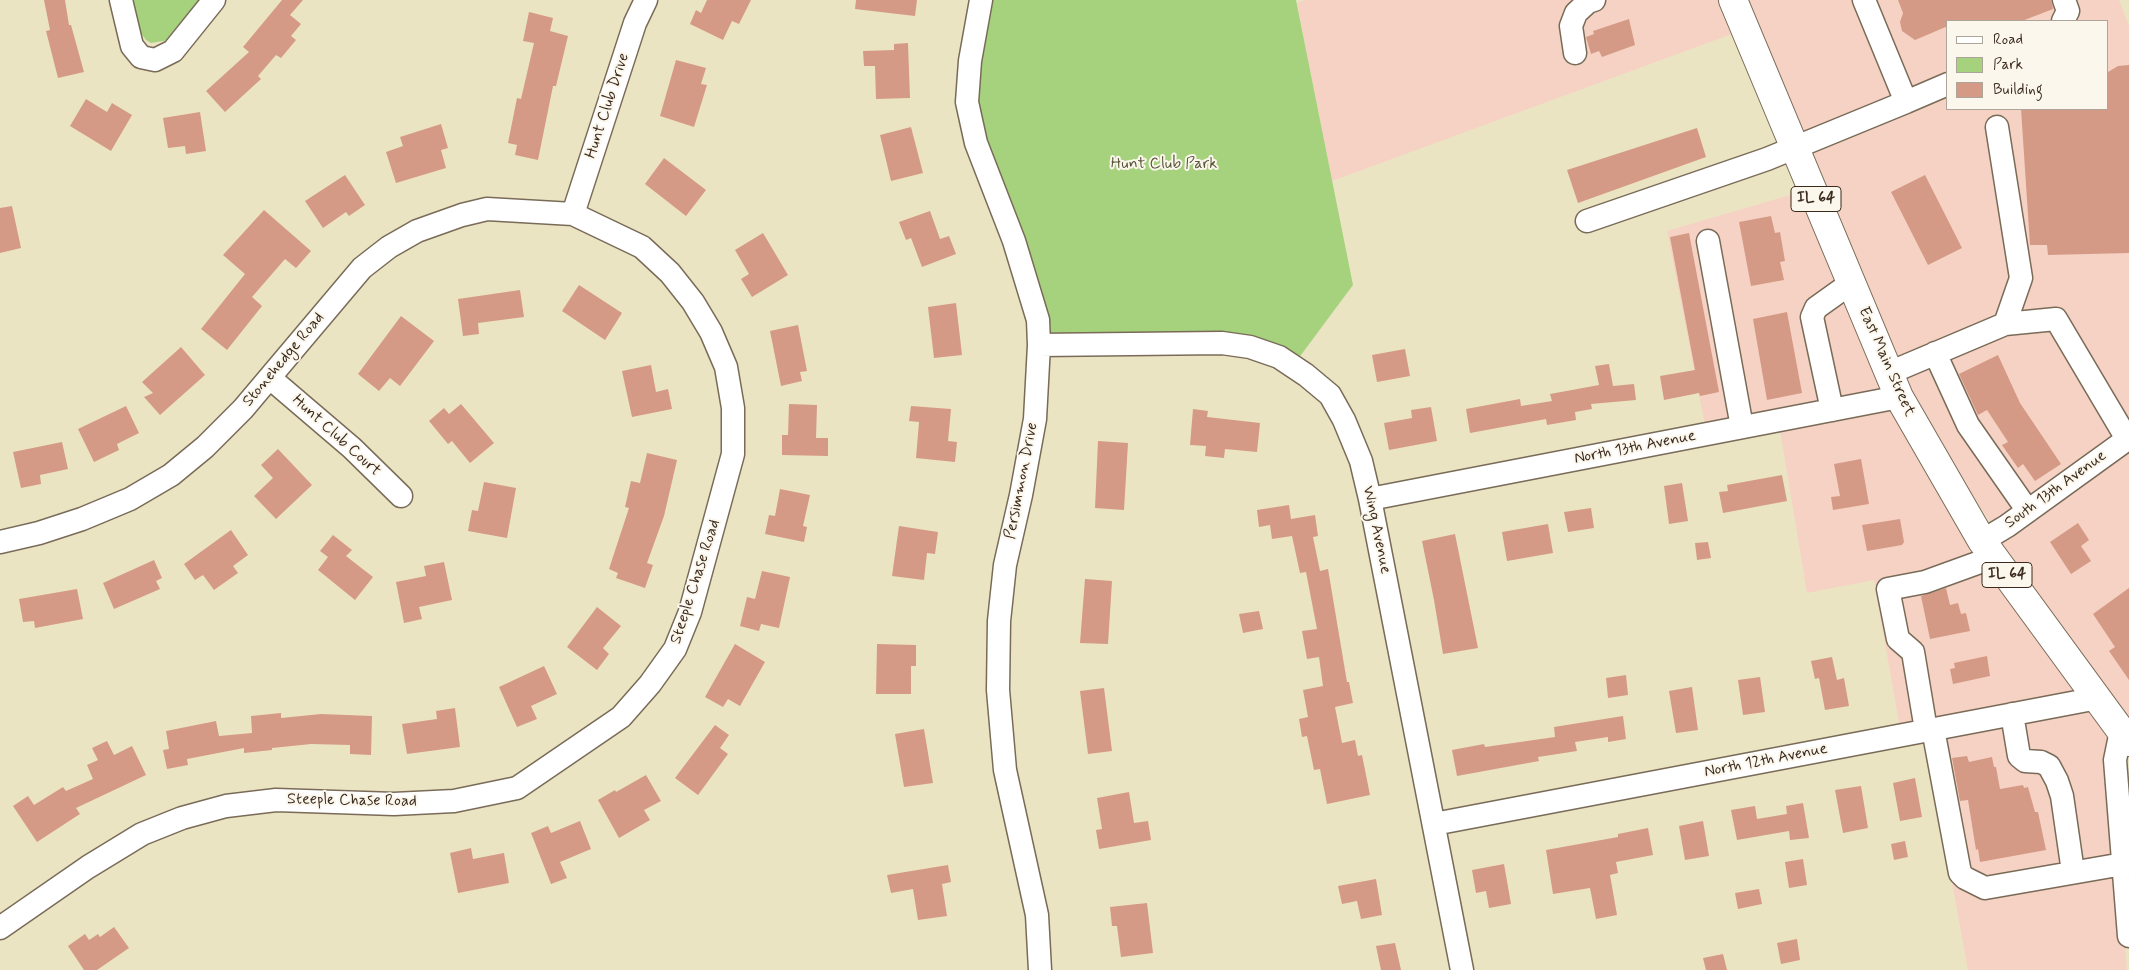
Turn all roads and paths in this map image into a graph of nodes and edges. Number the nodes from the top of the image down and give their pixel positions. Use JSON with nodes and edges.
{"nodes":[{"id":1,"x":121,"y":0,"type":"edge"},
{"id":2,"x":214,"y":0,"type":"edge"},
{"id":3,"x":646,"y":0,"type":"edge"},
{"id":4,"x":980,"y":0,"type":"edge"},
{"id":5,"x":1594,"y":0,"type":"edge"},
{"id":6,"x":1733,"y":0,"type":"edge"},
{"id":7,"x":1864,"y":0,"type":"edge"},
{"id":8,"x":2064,"y":0,"type":"edge"},
{"id":9,"x":2064,"y":20,"type":"edge"},
{"id":10,"x":1575,"y":53,"type":"dead end"},
{"id":11,"x":1946,"y":85,"type":"edge"},
{"id":12,"x":1906,"y":102,"type":"junction"},
{"id":13,"x":1998,"y":126,"type":"dead end"},
{"id":14,"x":1794,"y":147,"type":"junction"},
{"id":15,"x":573,"y":214,"type":"junction"},
{"id":16,"x":1588,"y":222,"type":"dead end"},
{"id":17,"x":1708,"y":241,"type":"dead end"},
{"id":18,"x":1851,"y":283,"type":"junction"},
{"id":19,"x":2005,"y":324,"type":"junction"},
{"id":20,"x":1039,"y":345,"type":"junction"},
{"id":21,"x":1935,"y":354,"type":"junction"},
{"id":22,"x":270,"y":378,"type":"junction"},
{"id":23,"x":1894,"y":385,"type":"junction"},
{"id":24,"x":1832,"y":410,"type":"junction"},
{"id":25,"x":1742,"y":427,"type":"junction"},
{"id":26,"x":2128,"y":438,"type":"edge"},
{"id":27,"x":402,"y":496,"type":"dead end"},
{"id":28,"x":1370,"y":499,"type":"junction"},
{"id":29,"x":2028,"y":511,"type":"junction"},
{"id":30,"x":0,"y":542,"type":"edge"},
{"id":31,"x":1988,"y":549,"type":"junction"},
{"id":32,"x":2098,"y":698,"type":"junction"},
{"id":33,"x":2012,"y":714,"type":"junction"},
{"id":34,"x":1929,"y":730,"type":"junction"},
{"id":35,"x":2125,"y":736,"type":"edge"},
{"id":36,"x":1434,"y":824,"type":"junction"},
{"id":37,"x":2123,"y":864,"type":"junction"},
{"id":38,"x":2073,"y":872,"type":"junction"},
{"id":39,"x":0,"y":928,"type":"edge"},
{"id":40,"x":2129,"y":936,"type":"edge"},
{"id":41,"x":1040,"y":970,"type":"edge"},
{"id":42,"x":1462,"y":970,"type":"edge"}],
"edges":[{"from":1,"to":2,"type":"street"},
{"from":3,"to":15,"type":"street","name":"Hunt Club Drive"},
{"from":4,"to":20,"type":"street","name":"Persimmon Drive"},
{"from":5,"to":10,"type":"street"},
{"from":6,"to":14,"type":"main road","name":"East Main Street","number":"IL 64"},
{"from":7,"to":12,"type":"street"},
{"from":8,"to":9,"type":"street"},
{"from":11,"to":12,"type":"street"},
{"from":12,"to":14,"type":"street"},
{"from":13,"to":19,"type":"street"},
{"from":14,"to":16,"type":"street"},
{"from":14,"to":18,"type":"main road","name":"East Main Street","number":"IL 64"},
{"from":15,"to":22,"type":"street","name":"Stonehedge Road"},
{"from":15,"to":39,"type":"street","name":"Steeple Chase Road"},
{"from":17,"to":25,"type":"street"},
{"from":18,"to":23,"type":"main road","name":"East Main Street","number":"IL 64"},
{"from":18,"to":24,"type":"street"},
{"from":19,"to":21,"type":"street","name":"North 13th Avenue"},
{"from":19,"to":26,"type":"street","name":"North 13th Avenue"},
{"from":20,"to":28,"type":"street","name":"Wing Avenue"},
{"from":20,"to":41,"type":"street","name":"Persimmon Drive"},
{"from":21,"to":23,"type":"street","name":"North 13th Avenue"},
{"from":21,"to":29,"type":"street"},
{"from":22,"to":27,"type":"street","name":"Hunt Club Court"},
{"from":22,"to":30,"type":"street","name":"Stonehedge Road"},
{"from":23,"to":24,"type":"street","name":"North 13th Avenue"},
{"from":23,"to":31,"type":"main road","name":"East Main Street","number":"IL 64"},
{"from":24,"to":25,"type":"street","name":"North 13th Avenue"},
{"from":25,"to":28,"type":"street","name":"North 13th Avenue"},
{"from":26,"to":29,"type":"street","name":"South 13th Avenue"},
{"from":28,"to":36,"type":"street","name":"Wing Avenue"},
{"from":29,"to":31,"type":"street","name":"South 13th Avenue"},
{"from":31,"to":32,"type":"main road","name":"East Main Street","number":"IL 64"},
{"from":31,"to":34,"type":"street","name":"South 13th Avenue"},
{"from":32,"to":33,"type":"street","name":"North 12th Avenue"},
{"from":32,"to":35,"type":"main road","name":"East Main Street","number":"IL 64"},
{"from":33,"to":34,"type":"street","name":"North 12th Avenue"},
{"from":33,"to":38,"type":"street"},
{"from":34,"to":36,"type":"street","name":"North 12th Avenue"},
{"from":34,"to":38,"type":"street"},
{"from":35,"to":37,"type":"street"},
{"from":36,"to":42,"type":"street","name":"Wing Avenue"},
{"from":37,"to":38,"type":"street"},
{"from":37,"to":40,"type":"street"}]}
